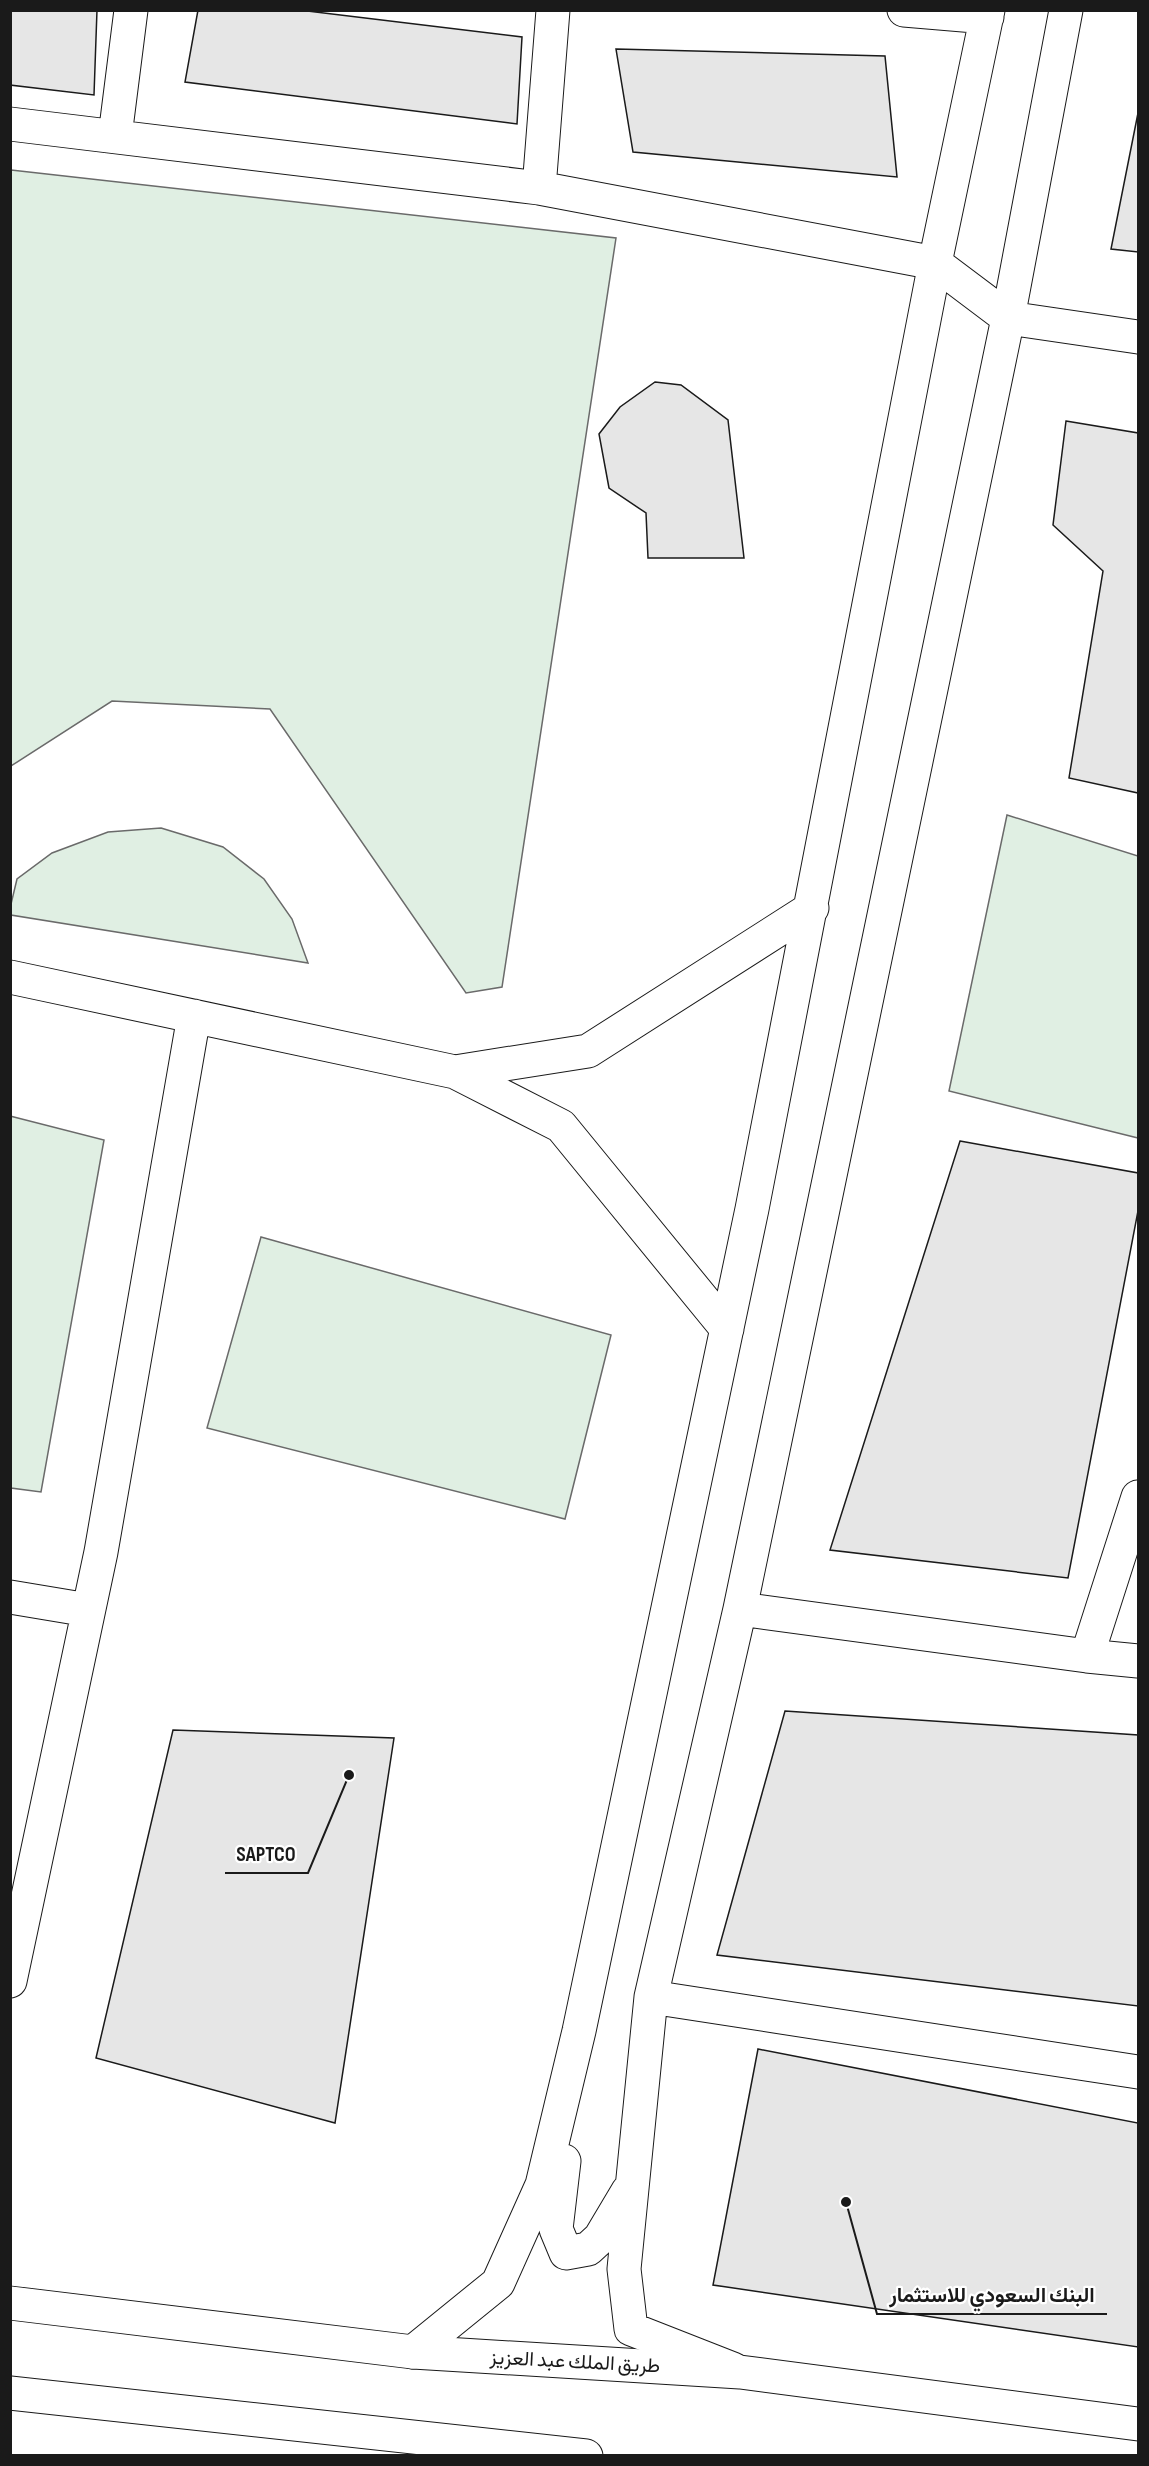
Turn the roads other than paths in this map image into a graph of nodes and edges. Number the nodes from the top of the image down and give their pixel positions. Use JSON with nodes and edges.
{"nodes":[{"id":1,"x":130,"y":10,"type":"edge"},
{"id":2,"x":553,"y":10,"type":"edge"},
{"id":3,"x":904,"y":10,"type":"edge"},
{"id":4,"x":1066,"y":10,"type":"edge"},
{"id":5,"x":988,"y":14,"type":"edge"},
{"id":6,"x":10,"y":124,"type":"edge"},
{"id":7,"x":116,"y":136,"type":"junction"},
{"id":8,"x":539,"y":188,"type":"junction"},
{"id":9,"x":935,"y":263,"type":"junction"},
{"id":10,"x":1008,"y":318,"type":"junction"},
{"id":11,"x":1138,"y":337,"type":"edge"},
{"id":12,"x":812,"y":908,"type":"junction"},
{"id":13,"x":10,"y":977,"type":"edge"},
{"id":14,"x":194,"y":1016,"type":"junction"},
{"id":15,"x":455,"y":1072,"type":"junction"},
{"id":16,"x":727,"y":1329,"type":"junction"},
{"id":17,"x":1138,"y":1497,"type":"edge"},
{"id":18,"x":10,"y":1598,"type":"edge"},
{"id":19,"x":740,"y":1609,"type":"junction"},
{"id":20,"x":88,"y":1611,"type":"junction"},
{"id":21,"x":1087,"y":1656,"type":"junction"},
{"id":22,"x":1138,"y":1661,"type":"edge"},
{"id":23,"x":10,"y":1981,"type":"edge"},
{"id":24,"x":651,"y":1997,"type":"junction"},
{"id":25,"x":579,"y":2031,"type":"junction"},
{"id":26,"x":1138,"y":2072,"type":"edge"},
{"id":27,"x":633,"y":2183,"type":"junction"},
{"id":28,"x":10,"y":2303,"type":"edge"},
{"id":29,"x":414,"y":2352,"type":"junction"},
{"id":30,"x":740,"y":2372,"type":"junction"},
{"id":31,"x":10,"y":2393,"type":"edge"},
{"id":32,"x":1138,"y":2424,"type":"edge"},
{"id":33,"x":586,"y":2456,"type":"edge"}],
"edges":[{"from":1,"to":7,"type":"main road"},
{"from":2,"to":8,"type":"main road"},
{"from":3,"to":5,"type":"main road"},
{"from":4,"to":10,"type":"main road"},
{"from":5,"to":9,"type":"main road"},
{"from":6,"to":7,"type":"main road"},
{"from":7,"to":8,"type":"main road"},
{"from":8,"to":9,"type":"main road"},
{"from":9,"to":10,"type":"main road"},
{"from":9,"to":12,"type":"main road"},
{"from":10,"to":11,"type":"main road"},
{"from":10,"to":19,"type":"main road"},
{"from":12,"to":15,"type":"main road"},
{"from":12,"to":16,"type":"main road"},
{"from":13,"to":14,"type":"main road"},
{"from":14,"to":15,"type":"main road"},
{"from":14,"to":20,"type":"main road"},
{"from":15,"to":16,"type":"main road"},
{"from":16,"to":25,"type":"main road"},
{"from":17,"to":21,"type":"main road"},
{"from":18,"to":20,"type":"main road"},
{"from":19,"to":21,"type":"main road"},
{"from":19,"to":24,"type":"main road"},
{"from":20,"to":23,"type":"main road"},
{"from":21,"to":22,"type":"main road"},
{"from":24,"to":26,"type":"main road"},
{"from":24,"to":27,"type":"main road"},
{"from":25,"to":27,"type":"main road"},
{"from":25,"to":29,"type":"main road"},
{"from":27,"to":30,"type":"main road"},
{"from":28,"to":29,"type":"main road","name":"طريق الملك عبد العزيز"},
{"from":29,"to":30,"type":"main road","name":"طريق الملك عبد العزيز"},
{"from":30,"to":32,"type":"main road","name":"طريق الملك عبد العزيز"},
{"from":31,"to":33,"type":"main road"}]}
